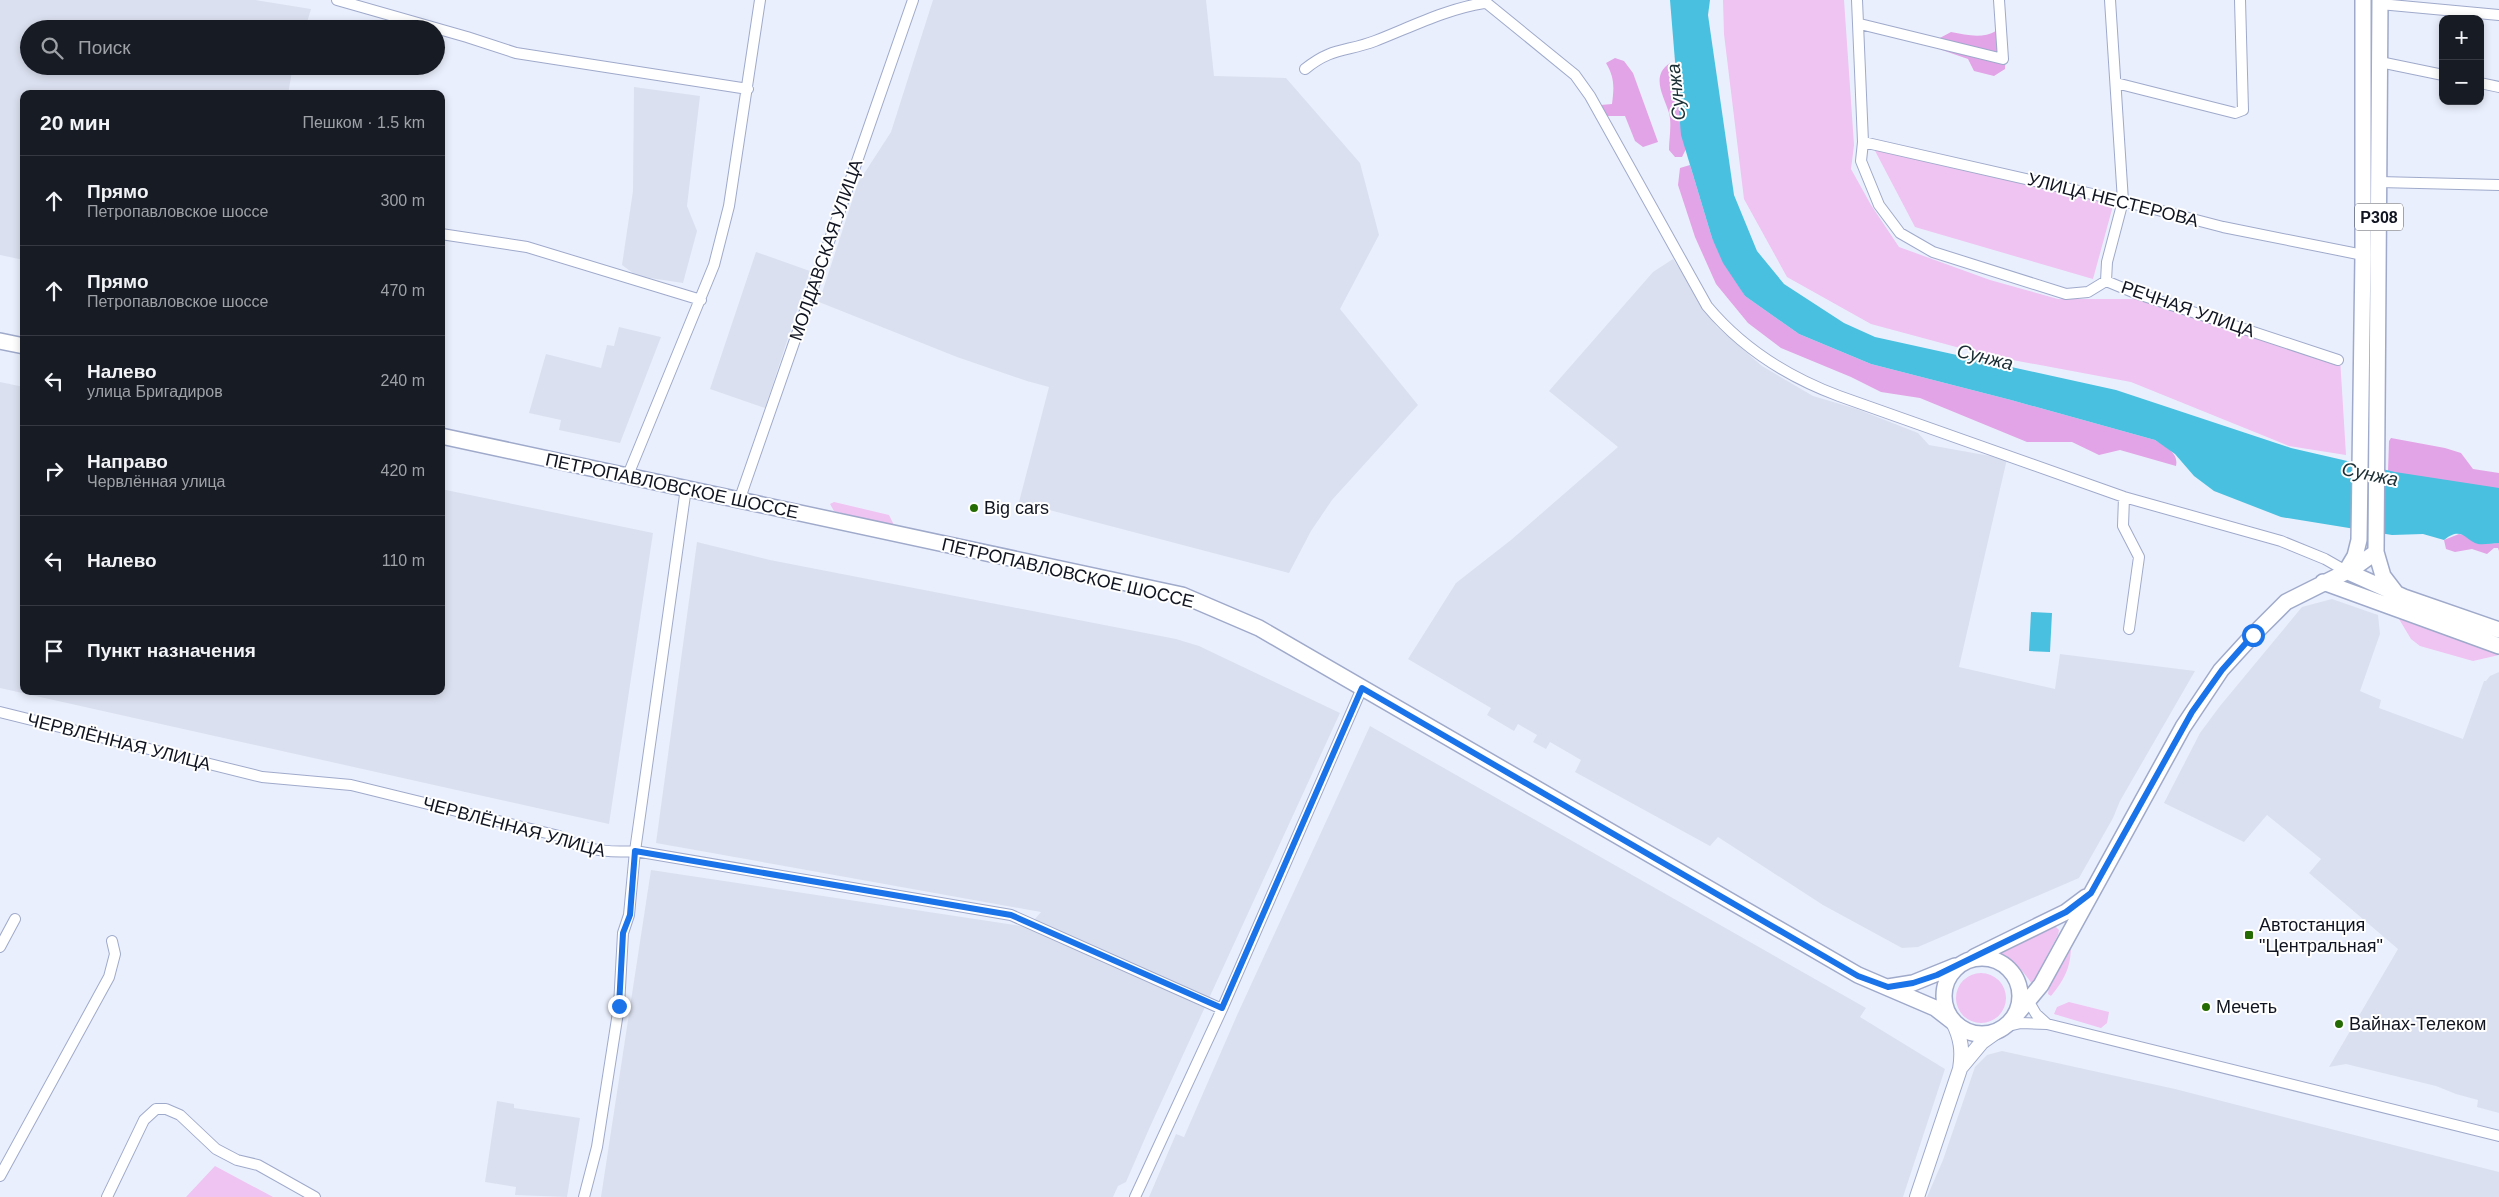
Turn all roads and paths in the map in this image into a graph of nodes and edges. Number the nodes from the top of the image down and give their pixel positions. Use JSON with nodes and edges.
{"nodes":[{"id":1,"x":337,"y":0,"type":"edge"},
{"id":2,"x":760,"y":0,"type":"edge"},
{"id":3,"x":913,"y":0,"type":"edge"},
{"id":4,"x":1857,"y":0,"type":"edge"},
{"id":5,"x":2000,"y":0,"type":"edge"},
{"id":6,"x":2110,"y":0,"type":"edge"},
{"id":7,"x":2240,"y":0,"type":"edge"},
{"id":8,"x":2363,"y":0,"type":"edge"},
{"id":9,"x":1484,"y":1,"type":"edge"},
{"id":10,"x":2380,"y":2,"type":"edge"},
{"id":11,"x":2499,"y":15,"type":"edge"},
{"id":12,"x":407,"y":20,"type":"edge"},
{"id":13,"x":1860,"y":24,"type":"junction"},
{"id":14,"x":445,"y":31,"type":"edge"},
{"id":15,"x":2380,"y":62,"type":"junction"},
{"id":16,"x":1305,"y":69,"type":"dead end"},
{"id":17,"x":2439,"y":74,"type":"edge"},
{"id":18,"x":2116,"y":84,"type":"junction"},
{"id":19,"x":2484,"y":84,"type":"edge"},
{"id":20,"x":2499,"y":87,"type":"edge"},
{"id":21,"x":748,"y":89,"type":"junction"},
{"id":22,"x":1863,"y":142,"type":"junction"},
{"id":23,"x":2379,"y":182,"type":"junction"},
{"id":24,"x":2499,"y":185,"type":"edge"},
{"id":25,"x":2123,"y":201,"type":"junction"},
{"id":26,"x":445,"y":235,"type":"edge"},
{"id":27,"x":2363,"y":256,"type":"junction"},
{"id":28,"x":2106,"y":281,"type":"junction"},
{"id":29,"x":701,"y":300,"type":"junction"},
{"id":30,"x":0,"y":341,"type":"edge"},
{"id":31,"x":20,"y":345,"type":"edge"},
{"id":32,"x":2338,"y":360,"type":"dead end"},
{"id":33,"x":445,"y":437,"type":"edge"},
{"id":34,"x":628,"y":475,"type":"junction"},
{"id":35,"x":686,"y":488,"type":"junction"},
{"id":36,"x":2124,"y":497,"type":"junction"},
{"id":37,"x":739,"y":501,"type":"junction"},
{"id":38,"x":2376,"y":545,"type":"junction"},
{"id":39,"x":2346,"y":571,"type":"junction"},
{"id":40,"x":2323,"y":582,"type":"junction"},
{"id":41,"x":2396,"y":593,"type":"junction"},
{"id":42,"x":2372,"y":601,"type":"junction"},
{"id":43,"x":2129,"y":629,"type":"dead end"},
{"id":44,"x":2499,"y":630,"type":"edge"},
{"id":45,"x":2499,"y":646,"type":"edge"},
{"id":46,"x":1362,"y":688,"type":"junction"},
{"id":47,"x":0,"y":712,"type":"edge"},
{"id":48,"x":635,"y":851,"type":"junction"},
{"id":49,"x":2091,"y":893,"type":"junction"},
{"id":50,"x":15,"y":919,"type":"dead end"},
{"id":51,"x":112,"y":941,"type":"dead end"},
{"id":52,"x":0,"y":948,"type":"edge"},
{"id":53,"x":1965,"y":961,"type":"junction"},
{"id":54,"x":2019,"y":986,"type":"junction"},
{"id":55,"x":1888,"y":987,"type":"junction"},
{"id":56,"x":2029,"y":1001,"type":"junction"},
{"id":57,"x":1222,"y":1008,"type":"junction"},
{"id":58,"x":1953,"y":1022,"type":"junction"},
{"id":59,"x":2047,"y":1024,"type":"junction"},
{"id":60,"x":2004,"y":1026,"type":"junction"},
{"id":61,"x":1960,"y":1069,"type":"junction"},
{"id":62,"x":2499,"y":1136,"type":"edge"},
{"id":63,"x":0,"y":1176,"type":"edge"},
{"id":64,"x":107,"y":1197,"type":"edge"},
{"id":65,"x":315,"y":1197,"type":"edge"},
{"id":66,"x":584,"y":1197,"type":"edge"},
{"id":67,"x":1135,"y":1197,"type":"edge"},
{"id":68,"x":1917,"y":1197,"type":"edge"}],
"edges":[{"from":1,"to":12,"type":"street"},
{"from":2,"to":21,"type":"street"},
{"from":3,"to":37,"type":"street","name":"МОЛДАВСКАЯ УЛИЦА"},
{"from":4,"to":13,"type":"street"},
{"from":5,"to":13,"type":"street"},
{"from":6,"to":18,"type":"street"},
{"from":7,"to":18,"type":"street"},
{"from":8,"to":27,"type":"main road","number":"P308"},
{"from":9,"to":16,"type":"street"},
{"from":9,"to":36,"type":"street"},
{"from":10,"to":11,"type":"street"},
{"from":10,"to":15,"type":"main road","number":"P308"},
{"from":13,"to":22,"type":"street"},
{"from":14,"to":21,"type":"street"},
{"from":15,"to":17,"type":"street"},
{"from":15,"to":23,"type":"main road","number":"P308"},
{"from":18,"to":25,"type":"street"},
{"from":19,"to":20,"type":"street"},
{"from":21,"to":29,"type":"street"},
{"from":22,"to":25,"type":"street","name":"УЛИЦА НЕСТЕРОВА"},
{"from":22,"to":28,"type":"street","name":"РЕЧНАЯ УЛИЦА"},
{"from":23,"to":24,"type":"street"},
{"from":23,"to":38,"type":"main road","number":"P308"},
{"from":25,"to":27,"type":"street","name":"УЛИЦА НЕСТЕРОВА"},
{"from":25,"to":28,"type":"street"},
{"from":26,"to":29,"type":"street"},
{"from":27,"to":39,"type":"main road","number":"P308"},
{"from":28,"to":32,"type":"street","name":"РЕЧНАЯ УЛИЦА"},
{"from":29,"to":34,"type":"street"},
{"from":30,"to":31,"type":"main road"},
{"from":33,"to":34,"type":"main road","name":"ПЕТРОПАВЛОВСКОЕ ШОССЕ"},
{"from":34,"to":35,"type":"main road","name":"ПЕТРОПАВЛОВСКОЕ ШОССЕ"},
{"from":35,"to":37,"type":"main road","name":"ПЕТРОПАВЛОВСКОЕ ШОССЕ"},
{"from":35,"to":48,"type":"street"},
{"from":36,"to":39,"type":"street"},
{"from":36,"to":43,"type":"street"},
{"from":37,"to":46,"type":"main road","name":"ПЕТРОПАВЛОВСКОЕ ШОССЕ"},
{"from":38,"to":39,"type":"main road"},
{"from":38,"to":41,"type":"main road"},
{"from":39,"to":40,"type":"main road"},
{"from":39,"to":41,"type":"main road"},
{"from":39,"to":42,"type":"main road"},
{"from":40,"to":42,"type":"main road"},
{"from":40,"to":49,"type":"main road"},
{"from":41,"to":44,"type":"main road"},
{"from":42,"to":45,"type":"main road"},
{"from":46,"to":55,"type":"main road","name":"ПЕТРОПАВЛОВСКОЕ ШОССЕ"},
{"from":46,"to":57,"type":"street"},
{"from":47,"to":48,"type":"street","name":"ЧЕРВЛЁННАЯ УЛИЦА"},
{"from":48,"to":57,"type":"street","name":"ЧЕРВЛЁННАЯ УЛИЦА"},
{"from":48,"to":66,"type":"street"},
{"from":49,"to":53,"type":"main road"},
{"from":49,"to":56,"type":"main road"},
{"from":50,"to":52,"type":"street"},
{"from":51,"to":63,"type":"street"},
{"from":53,"to":54,"type":"main road"},
{"from":53,"to":55,"type":"main road"},
{"from":53,"to":58,"type":"main road"},
{"from":54,"to":56,"type":"street"},
{"from":54,"to":60,"type":"main road"},
{"from":55,"to":58,"type":"main road","name":"ПЕТРОПАВЛОВСКОЕ ШОССЕ"},
{"from":56,"to":59,"type":"street"},
{"from":56,"to":60,"type":"main road"},
{"from":57,"to":67,"type":"street"},
{"from":58,"to":60,"type":"main road"},
{"from":58,"to":61,"type":"main road"},
{"from":59,"to":60,"type":"street"},
{"from":59,"to":62,"type":"street"},
{"from":60,"to":61,"type":"main road"},
{"from":61,"to":68,"type":"main road"},
{"from":64,"to":65,"type":"street"}]}
